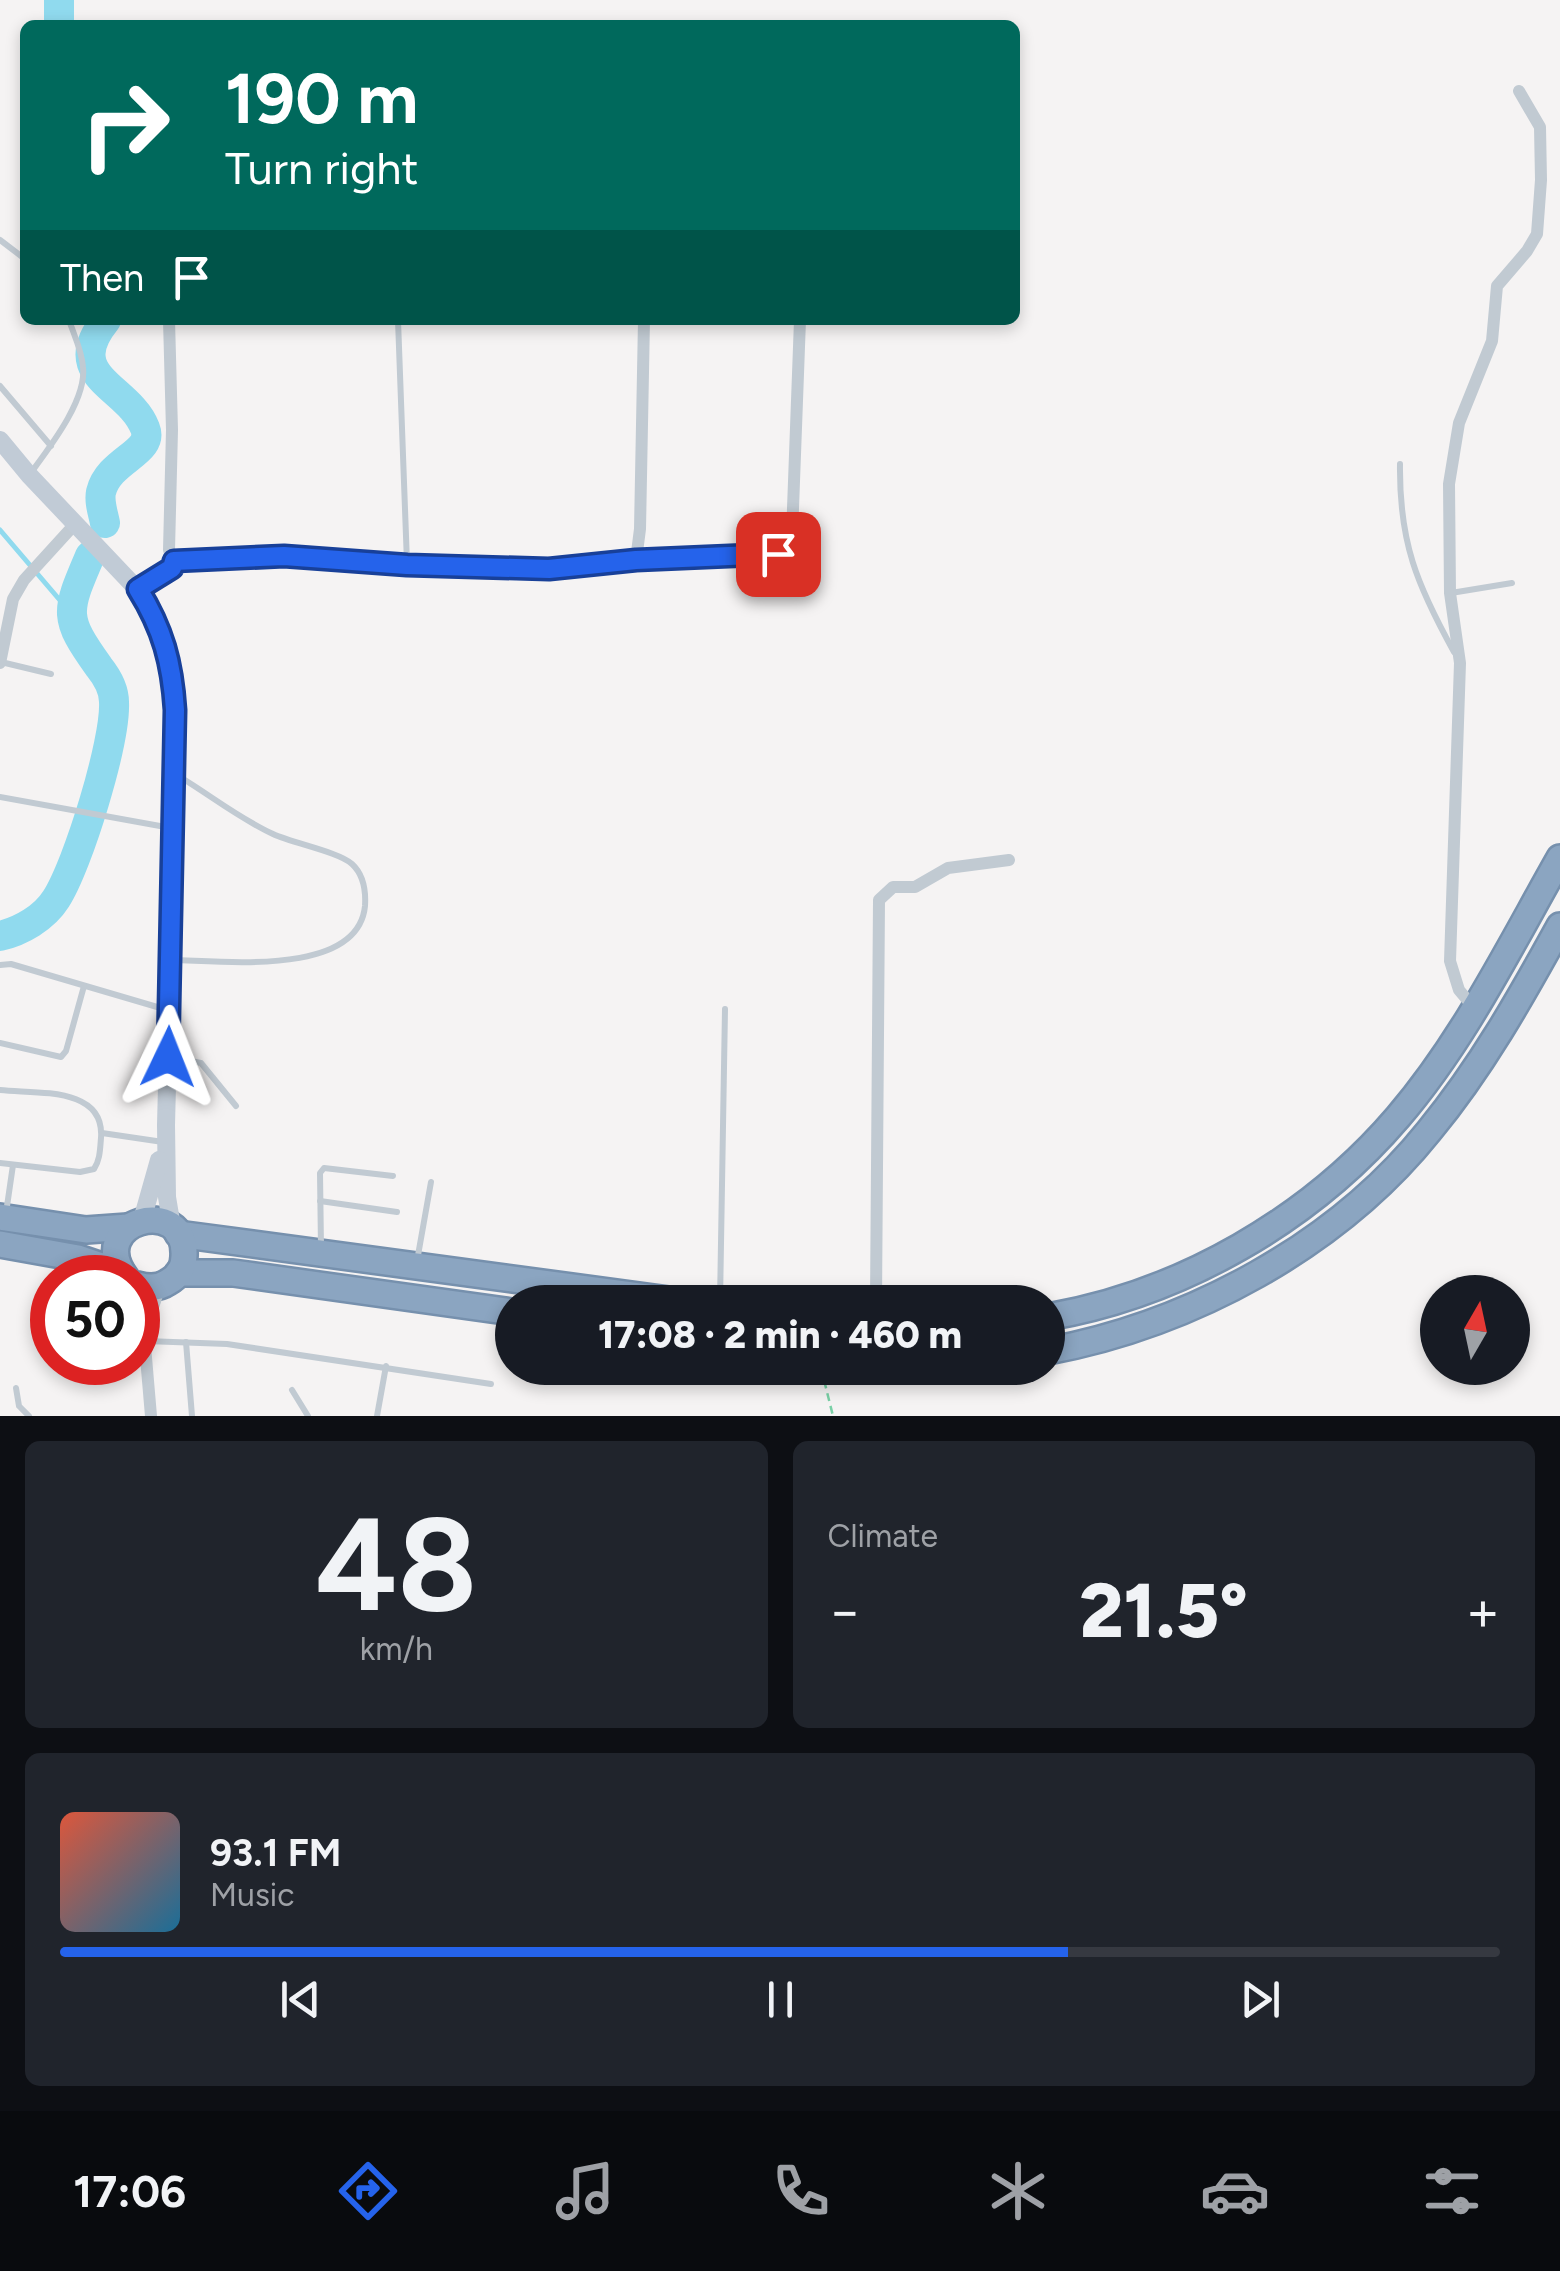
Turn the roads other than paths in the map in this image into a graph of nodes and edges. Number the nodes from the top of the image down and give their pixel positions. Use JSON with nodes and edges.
{"nodes":[{"id":1,"x":1519,"y":91,"type":"dead end"},
{"id":2,"x":0,"y":240,"type":"edge"},
{"id":3,"x":20,"y":255,"type":"edge"},
{"id":4,"x":71,"y":325,"type":"edge"},
{"id":5,"x":169,"y":325,"type":"edge"},
{"id":6,"x":398,"y":325,"type":"edge"},
{"id":7,"x":644,"y":325,"type":"edge"},
{"id":8,"x":800,"y":325,"type":"edge"},
{"id":9,"x":0,"y":386,"type":"edge"},
{"id":10,"x":0,"y":440,"type":"edge"},
{"id":11,"x":51,"y":446,"type":"junction"},
{"id":12,"x":1400,"y":464,"type":"dead end"},
{"id":13,"x":29,"y":475,"type":"junction"},
{"id":14,"x":75,"y":524,"type":"junction"},
{"id":15,"x":636,"y":560,"type":"junction"},
{"id":16,"x":174,"y":561,"type":"junction"},
{"id":17,"x":407,"y":565,"type":"junction"},
{"id":18,"x":1512,"y":583,"type":"dead end"},
{"id":19,"x":138,"y":589,"type":"junction"},
{"id":20,"x":1450,"y":593,"type":"junction"},
{"id":21,"x":3,"y":625,"type":"edge"},
{"id":22,"x":1460,"y":662,"type":"junction"},
{"id":23,"x":0,"y":663,"type":"edge"},
{"id":24,"x":51,"y":674,"type":"dead end"},
{"id":25,"x":175,"y":773,"type":"junction"},
{"id":26,"x":0,"y":796,"type":"edge"},
{"id":27,"x":174,"y":828,"type":"junction"},
{"id":28,"x":1560,"y":858,"type":"edge"},
{"id":29,"x":1009,"y":860,"type":"dead end"},
{"id":30,"x":1560,"y":926,"type":"edge"},
{"id":31,"x":172,"y":960,"type":"junction"},
{"id":32,"x":0,"y":965,"type":"edge"},
{"id":33,"x":84,"y":986,"type":"junction"},
{"id":34,"x":1475,"y":1008,"type":"junction"},
{"id":35,"x":724,"y":1009,"type":"dead end"},
{"id":36,"x":170,"y":1011,"type":"junction"},
{"id":37,"x":0,"y":1043,"type":"edge"},
{"id":38,"x":168,"y":1057,"type":"junction"},
{"id":39,"x":0,"y":1090,"type":"edge"},
{"id":40,"x":236,"y":1106,"type":"dead end"},
{"id":41,"x":102,"y":1133,"type":"junction"},
{"id":42,"x":164,"y":1134,"type":"junction"},
{"id":43,"x":0,"y":1163,"type":"edge"},
{"id":44,"x":13,"y":1165,"type":"junction"},
{"id":45,"x":393,"y":1176,"type":"dead end"},
{"id":46,"x":431,"y":1182,"type":"dead end"},
{"id":47,"x":320,"y":1201,"type":"junction"},
{"id":48,"x":397,"y":1212,"type":"dead end"},
{"id":49,"x":3,"y":1217,"type":"edge"},
{"id":50,"x":136,"y":1223,"type":"junction"},
{"id":51,"x":175,"y":1230,"type":"junction"},
{"id":52,"x":0,"y":1244,"type":"edge"},
{"id":53,"x":321,"y":1254,"type":"junction"},
{"id":54,"x":61,"y":1255,"type":"edge"},
{"id":55,"x":117,"y":1255,"type":"edge"},
{"id":56,"x":416,"y":1267,"type":"junction"},
{"id":57,"x":160,"y":1269,"type":"edge"},
{"id":58,"x":160,"y":1278,"type":"edge"},
{"id":59,"x":554,"y":1285,"type":"edge"},
{"id":60,"x":720,"y":1285,"type":"edge"},
{"id":61,"x":876,"y":1285,"type":"edge"},
{"id":62,"x":495,"y":1310,"type":"edge"},
{"id":63,"x":1065,"y":1314,"type":"edge"},
{"id":64,"x":160,"y":1339,"type":"edge"},
{"id":65,"x":186,"y":1342,"type":"junction"},
{"id":66,"x":1065,"y":1347,"type":"edge"},
{"id":67,"x":386,"y":1366,"type":"junction"},
{"id":68,"x":490,"y":1384,"type":"dead end"},
{"id":69,"x":148,"y":1385,"type":"edge"},
{"id":70,"x":16,"y":1388,"type":"dead end"},
{"id":71,"x":292,"y":1390,"type":"dead end"},
{"id":72,"x":28,"y":1415,"type":"edge"},
{"id":73,"x":151,"y":1416,"type":"edge"},
{"id":74,"x":192,"y":1416,"type":"edge"},
{"id":75,"x":308,"y":1416,"type":"edge"},
{"id":76,"x":377,"y":1416,"type":"edge"}],
"edges":[{"from":1,"to":20,"type":"street"},
{"from":2,"to":3,"type":"lane"},
{"from":4,"to":11,"type":"lane"},
{"from":5,"to":16,"type":"street"},
{"from":6,"to":17,"type":"lane"},
{"from":7,"to":15,"type":"street"},
{"from":8,"to":15,"type":"street"},
{"from":9,"to":11,"type":"lane"},
{"from":10,"to":13,"type":"main road"},
{"from":11,"to":13,"type":"lane"},
{"from":12,"to":22,"type":"lane"},
{"from":13,"to":14,"type":"main road"},
{"from":14,"to":19,"type":"main road"},
{"from":14,"to":21,"type":"street"},
{"from":15,"to":17,"type":"street"},
{"from":16,"to":17,"type":"street"},
{"from":16,"to":19,"type":"street"},
{"from":18,"to":20,"type":"lane"},
{"from":19,"to":25,"type":"main road"},
{"from":20,"to":22,"type":"street"},
{"from":21,"to":23,"type":"street"},
{"from":22,"to":34,"type":"street"},
{"from":23,"to":24,"type":"lane"},
{"from":25,"to":27,"type":"main road"},
{"from":25,"to":31,"type":"lane"},
{"from":26,"to":27,"type":"lane"},
{"from":27,"to":31,"type":"main road"},
{"from":28,"to":34,"type":"highway"},
{"from":29,"to":61,"type":"street"},
{"from":30,"to":66,"type":"highway"},
{"from":31,"to":36,"type":"main road"},
{"from":32,"to":33,"type":"lane"},
{"from":33,"to":36,"type":"lane"},
{"from":33,"to":37,"type":"lane"},
{"from":34,"to":63,"type":"highway"},
{"from":35,"to":60,"type":"lane"},
{"from":36,"to":38,"type":"main road"},
{"from":38,"to":40,"type":"lane"},
{"from":38,"to":42,"type":"main road"},
{"from":39,"to":41,"type":"lane"},
{"from":41,"to":42,"type":"lane"},
{"from":41,"to":44,"type":"lane"},
{"from":42,"to":50,"type":"main road"},
{"from":42,"to":51,"type":"main road"},
{"from":43,"to":44,"type":"lane"},
{"from":44,"to":49,"type":"lane"},
{"from":45,"to":47,"type":"lane"},
{"from":46,"to":56,"type":"lane"},
{"from":47,"to":48,"type":"lane"},
{"from":47,"to":53,"type":"lane"},
{"from":49,"to":50,"type":"highway"},
{"from":50,"to":51,"type":"highway"},
{"from":50,"to":55,"type":"highway"},
{"from":51,"to":53,"type":"highway"},
{"from":51,"to":57,"type":"highway"},
{"from":52,"to":54,"type":"highway"},
{"from":53,"to":56,"type":"highway"},
{"from":56,"to":59,"type":"highway"},
{"from":58,"to":62,"type":"highway"},
{"from":64,"to":65,"type":"lane"},
{"from":65,"to":67,"type":"lane"},
{"from":65,"to":74,"type":"lane"},
{"from":67,"to":68,"type":"lane"},
{"from":67,"to":76,"type":"lane"},
{"from":69,"to":73,"type":"street"},
{"from":70,"to":72,"type":"lane"},
{"from":71,"to":75,"type":"lane"}]}
